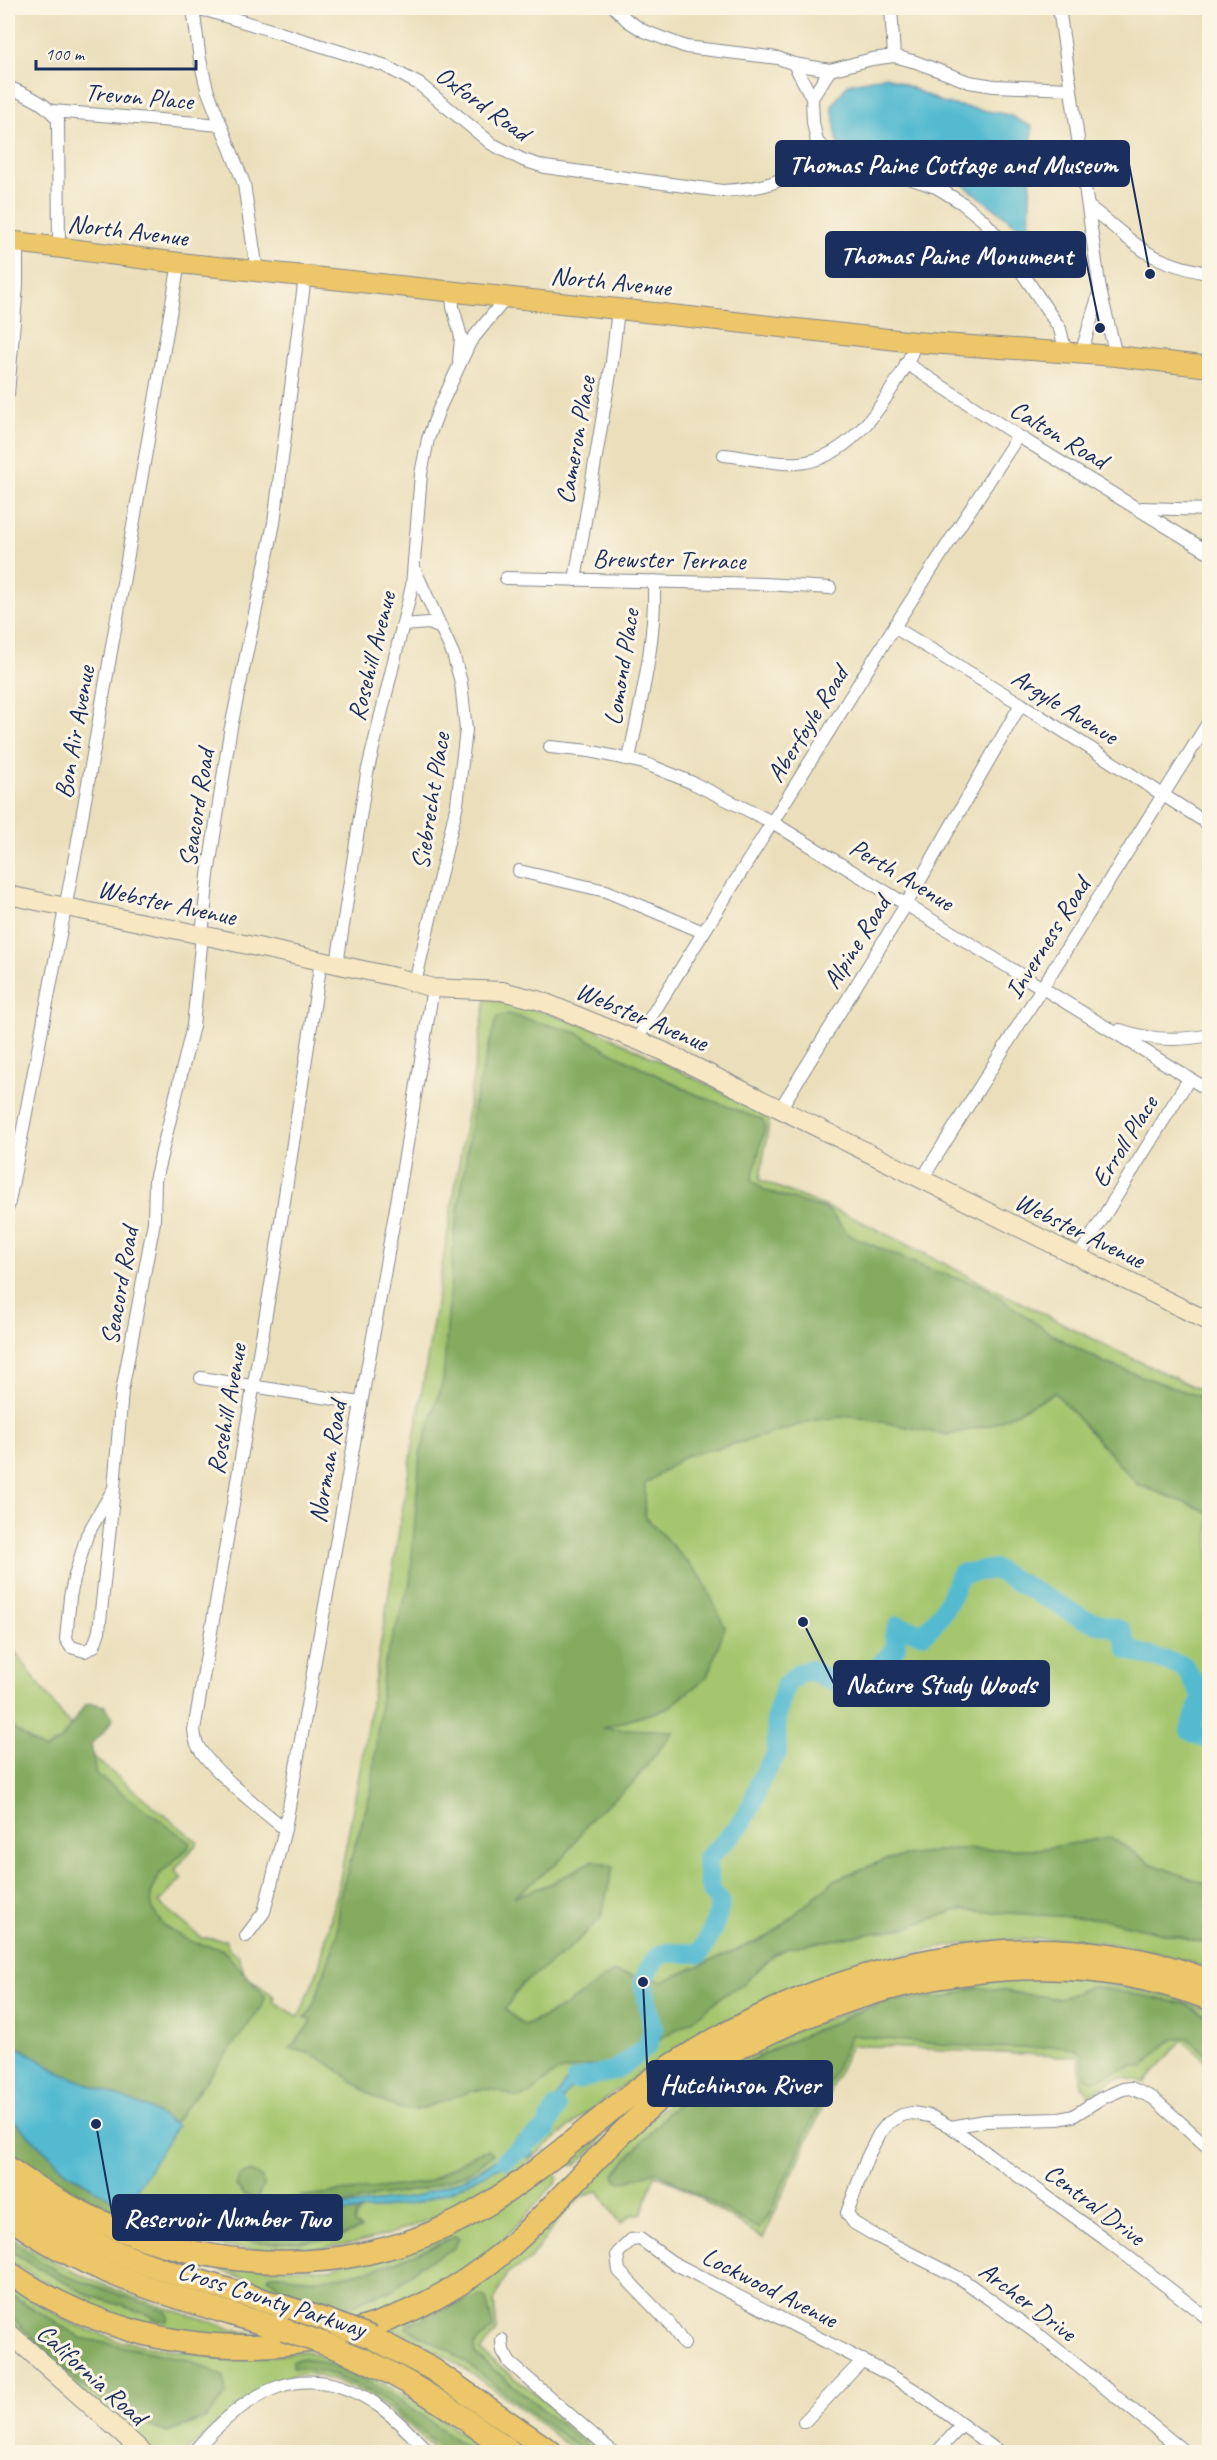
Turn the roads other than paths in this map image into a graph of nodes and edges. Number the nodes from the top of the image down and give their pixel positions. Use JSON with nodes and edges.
{"nodes":[{"id":1,"x":192,"y":8,"type":"edge"},
{"id":2,"x":615,"y":8,"type":"edge"},
{"id":3,"x":891,"y":8,"type":"edge"},
{"id":4,"x":1059,"y":8,"type":"edge"},
{"id":5,"x":894,"y":56,"type":"junction"},
{"id":6,"x":794,"y":64,"type":"junction"},
{"id":7,"x":830,"y":70,"type":"junction"},
{"id":8,"x":8,"y":87,"type":"edge"},
{"id":9,"x":1070,"y":89,"type":"junction"},
{"id":10,"x":812,"y":98,"type":"junction"},
{"id":11,"x":52,"y":111,"type":"junction"},
{"id":12,"x":221,"y":125,"type":"junction"},
{"id":13,"x":817,"y":142,"type":"junction"},
{"id":14,"x":856,"y":167,"type":"junction"},
{"id":15,"x":792,"y":173,"type":"junction"},
{"id":16,"x":1089,"y":207,"type":"junction"},
{"id":17,"x":12,"y":242,"type":"edge"},
{"id":18,"x":59,"y":248,"type":"junction"},
{"id":19,"x":179,"y":263,"type":"junction"},
{"id":20,"x":257,"y":271,"type":"junction"},
{"id":21,"x":1209,"y":274,"type":"edge"},
{"id":22,"x":304,"y":276,"type":"junction"},
{"id":23,"x":1100,"y":290,"type":"junction"},
{"id":24,"x":452,"y":291,"type":"junction"},
{"id":25,"x":506,"y":298,"type":"junction"},
{"id":26,"x":618,"y":309,"type":"junction"},
{"id":27,"x":915,"y":342,"type":"junction"},
{"id":28,"x":1074,"y":353,"type":"junction"},
{"id":29,"x":1116,"y":356,"type":"junction"},
{"id":30,"x":459,"y":362,"type":"junction"},
{"id":31,"x":906,"y":363,"type":"junction"},
{"id":32,"x":1209,"y":367,"type":"edge"},
{"id":33,"x":8,"y":394,"type":"edge"},
{"id":34,"x":1018,"y":436,"type":"junction"},
{"id":35,"x":724,"y":454,"type":"dead end"},
{"id":36,"x":1139,"y":508,"type":"junction"},
{"id":37,"x":1209,"y":510,"type":"edge"},
{"id":38,"x":1209,"y":553,"type":"edge"},
{"id":39,"x":413,"y":567,"type":"junction"},
{"id":40,"x":506,"y":578,"type":"dead end"},
{"id":41,"x":575,"y":580,"type":"junction"},
{"id":42,"x":654,"y":581,"type":"junction"},
{"id":43,"x":830,"y":588,"type":"dead end"},
{"id":44,"x":403,"y":625,"type":"junction"},
{"id":45,"x":894,"y":627,"type":"junction"},
{"id":46,"x":441,"y":628,"type":"junction"},
{"id":47,"x":1021,"y":704,"type":"junction"},
{"id":48,"x":1209,"y":720,"type":"edge"},
{"id":49,"x":550,"y":747,"type":"dead end"},
{"id":50,"x":629,"y":759,"type":"junction"},
{"id":51,"x":1163,"y":795,"type":"junction"},
{"id":52,"x":772,"y":822,"type":"junction"},
{"id":53,"x":1209,"y":825,"type":"edge"},
{"id":54,"x":519,"y":871,"type":"dead end"},
{"id":55,"x":8,"y":895,"type":"edge"},
{"id":56,"x":907,"y":903,"type":"junction"},
{"id":57,"x":65,"y":906,"type":"junction"},
{"id":58,"x":703,"y":932,"type":"junction"},
{"id":59,"x":202,"y":934,"type":"junction"},
{"id":60,"x":329,"y":962,"type":"junction"},
{"id":61,"x":424,"y":986,"type":"junction"},
{"id":62,"x":1043,"y":987,"type":"junction"},
{"id":63,"x":1091,"y":1017,"type":"junction"},
{"id":64,"x":1209,"y":1035,"type":"edge"},
{"id":65,"x":637,"y":1039,"type":"junction"},
{"id":66,"x":1189,"y":1079,"type":"junction"},
{"id":67,"x":1209,"y":1091,"type":"edge"},
{"id":68,"x":780,"y":1109,"type":"junction"},
{"id":69,"x":922,"y":1179,"type":"junction"},
{"id":70,"x":8,"y":1207,"type":"edge"},
{"id":71,"x":1078,"y":1258,"type":"junction"},
{"id":72,"x":1209,"y":1322,"type":"edge"},
{"id":73,"x":201,"y":1378,"type":"dead end"},
{"id":74,"x":252,"y":1386,"type":"junction"},
{"id":75,"x":360,"y":1403,"type":"junction"},
{"id":76,"x":114,"y":1488,"type":"junction"},
{"id":77,"x":285,"y":1829,"type":"junction"},
{"id":78,"x":246,"y":1936,"type":"dead end"},
{"id":79,"x":1209,"y":1981,"type":"edge"},
{"id":80,"x":1209,"y":1999,"type":"edge"},
{"id":81,"x":951,"y":2127,"type":"junction"},
{"id":82,"x":1209,"y":2149,"type":"edge"},
{"id":83,"x":8,"y":2168,"type":"edge"},
{"id":84,"x":8,"y":2190,"type":"edge"},
{"id":85,"x":851,"y":2198,"type":"joint"},
{"id":86,"x":8,"y":2216,"type":"edge"},
{"id":87,"x":8,"y":2272,"type":"edge"},
{"id":88,"x":1209,"y":2320,"type":"edge"},
{"id":89,"x":8,"y":2332,"type":"edge"},
{"id":90,"x":502,"y":2340,"type":"dead end"},
{"id":91,"x":684,"y":2344,"type":"dead end"},
{"id":92,"x":863,"y":2360,"type":"junction"},
{"id":93,"x":804,"y":2422,"type":"dead end"},
{"id":94,"x":962,"y":2425,"type":"junction"},
{"id":95,"x":143,"y":2452,"type":"edge"},
{"id":96,"x":193,"y":2452,"type":"edge"},
{"id":97,"x":429,"y":2452,"type":"edge"},
{"id":98,"x":511,"y":2452,"type":"edge"},
{"id":99,"x":551,"y":2452,"type":"edge"},
{"id":100,"x":613,"y":2452,"type":"edge"},
{"id":101,"x":937,"y":2452,"type":"edge"},
{"id":102,"x":999,"y":2452,"type":"edge"},
{"id":103,"x":1185,"y":2452,"type":"edge"}],
"edges":[{"from":1,"to":12,"type":"street"},
{"from":1,"to":15,"type":"street","name":"Oxford Road"},
{"from":2,"to":6,"type":"street"},
{"from":3,"to":5,"type":"street"},
{"from":4,"to":9,"type":"street"},
{"from":5,"to":7,"type":"street"},
{"from":5,"to":9,"type":"street"},
{"from":6,"to":7,"type":"street"},
{"from":6,"to":10,"type":"street"},
{"from":7,"to":10,"type":"street"},
{"from":8,"to":11,"type":"street"},
{"from":9,"to":16,"type":"street"},
{"from":10,"to":13,"type":"street"},
{"from":11,"to":12,"type":"street","name":"Trevon Place"},
{"from":11,"to":18,"type":"street"},
{"from":12,"to":20,"type":"street"},
{"from":13,"to":14,"type":"street"},
{"from":13,"to":15,"type":"street"},
{"from":14,"to":15,"type":"street"},
{"from":14,"to":28,"type":"street"},
{"from":16,"to":21,"type":"street"},
{"from":16,"to":23,"type":"street"},
{"from":17,"to":18,"type":"main road","name":"North Avenue"},
{"from":17,"to":33,"type":"street"},
{"from":18,"to":19,"type":"main road","name":"North Avenue"},
{"from":19,"to":20,"type":"main road","name":"North Avenue"},
{"from":19,"to":57,"type":"street","name":"Bon Air Avenue"},
{"from":20,"to":22,"type":"main road","name":"North Avenue"},
{"from":22,"to":24,"type":"main road","name":"North Avenue"},
{"from":22,"to":59,"type":"street","name":"Seacord Road"},
{"from":23,"to":28,"type":"street"},
{"from":23,"to":29,"type":"street"},
{"from":24,"to":25,"type":"main road","name":"North Avenue"},
{"from":24,"to":30,"type":"street","name":"Rosehill Avenue"},
{"from":25,"to":26,"type":"main road","name":"North Avenue"},
{"from":25,"to":30,"type":"street","name":"Rosehill Avenue"},
{"from":26,"to":27,"type":"main road","name":"North Avenue"},
{"from":26,"to":41,"type":"street","name":"Cameron Place"},
{"from":27,"to":28,"type":"main road","name":"North Avenue"},
{"from":27,"to":31,"type":"street"},
{"from":28,"to":29,"type":"main road","name":"North Avenue"},
{"from":29,"to":32,"type":"main road","name":"North Avenue"},
{"from":30,"to":39,"type":"street","name":"Rosehill Avenue"},
{"from":31,"to":34,"type":"street","name":"Calton Road"},
{"from":31,"to":35,"type":"street"},
{"from":34,"to":36,"type":"street","name":"Calton Road"},
{"from":34,"to":45,"type":"street","name":"Aberfoyle Road"},
{"from":36,"to":37,"type":"street"},
{"from":36,"to":38,"type":"street","name":"Calton Road"},
{"from":39,"to":44,"type":"street","name":"Rosehill Avenue"},
{"from":39,"to":46,"type":"street","name":"Siebrecht Place"},
{"from":40,"to":41,"type":"street","name":"Brewster Terrace"},
{"from":41,"to":42,"type":"street","name":"Brewster Terrace"},
{"from":42,"to":43,"type":"street","name":"Brewster Terrace"},
{"from":42,"to":50,"type":"street","name":"Lomond Place"},
{"from":44,"to":46,"type":"street"},
{"from":44,"to":60,"type":"street","name":"Rosehill Avenue"},
{"from":45,"to":47,"type":"street","name":"Argyle Avenue"},
{"from":45,"to":52,"type":"street","name":"Aberfoyle Road"},
{"from":46,"to":61,"type":"street","name":"Siebrecht Place"},
{"from":47,"to":51,"type":"street","name":"Argyle Avenue"},
{"from":47,"to":56,"type":"street","name":"Alpine Road"},
{"from":48,"to":51,"type":"street","name":"Inverness Road"},
{"from":49,"to":50,"type":"street","name":"Perth Avenue"},
{"from":50,"to":52,"type":"street","name":"Perth Avenue"},
{"from":51,"to":53,"type":"street","name":"Argyle Avenue"},
{"from":51,"to":62,"type":"street","name":"Inverness Road"},
{"from":52,"to":56,"type":"street","name":"Perth Avenue"},
{"from":52,"to":58,"type":"street","name":"Aberfoyle Road"},
{"from":54,"to":58,"type":"street"},
{"from":55,"to":57,"type":"street","name":"Webster Avenue"},
{"from":56,"to":62,"type":"street","name":"Perth Avenue"},
{"from":56,"to":68,"type":"street","name":"Alpine Road"},
{"from":57,"to":59,"type":"street","name":"Webster Avenue"},
{"from":57,"to":70,"type":"street","name":"Bon Air Avenue"},
{"from":58,"to":65,"type":"street","name":"Aberfoyle Road"},
{"from":59,"to":60,"type":"street","name":"Webster Avenue"},
{"from":59,"to":76,"type":"street","name":"Seacord Road"},
{"from":60,"to":61,"type":"street","name":"Webster Avenue"},
{"from":60,"to":74,"type":"street","name":"Rosehill Avenue"},
{"from":61,"to":65,"type":"street","name":"Webster Avenue"},
{"from":61,"to":75,"type":"street","name":"Norman Road"},
{"from":62,"to":63,"type":"street","name":"Perth Avenue"},
{"from":62,"to":69,"type":"street","name":"Inverness Road"},
{"from":63,"to":64,"type":"street"},
{"from":63,"to":66,"type":"street","name":"Perth Avenue"},
{"from":65,"to":68,"type":"street","name":"Webster Avenue"},
{"from":66,"to":67,"type":"street","name":"Perth Avenue"},
{"from":66,"to":71,"type":"street","name":"Erroll Place"},
{"from":68,"to":69,"type":"street","name":"Webster Avenue"},
{"from":69,"to":71,"type":"street","name":"Webster Avenue"},
{"from":71,"to":72,"type":"street","name":"Webster Avenue"},
{"from":73,"to":74,"type":"street"},
{"from":74,"to":75,"type":"street"},
{"from":74,"to":77,"type":"street","name":"Rosehill Avenue"},
{"from":75,"to":77,"type":"street","name":"Norman Road"},
{"from":76,"to":76,"type":"street","name":"Seacord Road"},
{"from":77,"to":78,"type":"street","name":"Norman Road"},
{"from":79,"to":83,"type":"highway"},
{"from":80,"to":87,"type":"highway"},
{"from":81,"to":82,"type":"street"},
{"from":81,"to":85,"type":"street","name":"Central Drive"},
{"from":81,"to":88,"type":"street","name":"Central Drive"},
{"from":84,"to":99,"type":"highway","name":"Cross County Parkway","bridge":true},
{"from":85,"to":103,"type":"street","name":"Archer Drive"},
{"from":86,"to":98,"type":"highway","name":"Cross County Parkway","bridge":true},
{"from":89,"to":95,"type":"street","name":"California Road"},
{"from":90,"to":100,"type":"street"},
{"from":91,"to":92,"type":"street","name":"Lockwood Avenue"},
{"from":92,"to":93,"type":"street"},
{"from":92,"to":94,"type":"street","name":"Lockwood Avenue"},
{"from":94,"to":101,"type":"street"},
{"from":94,"to":102,"type":"street","name":"Lockwood Avenue"},
{"from":96,"to":97,"type":"street"}]}
